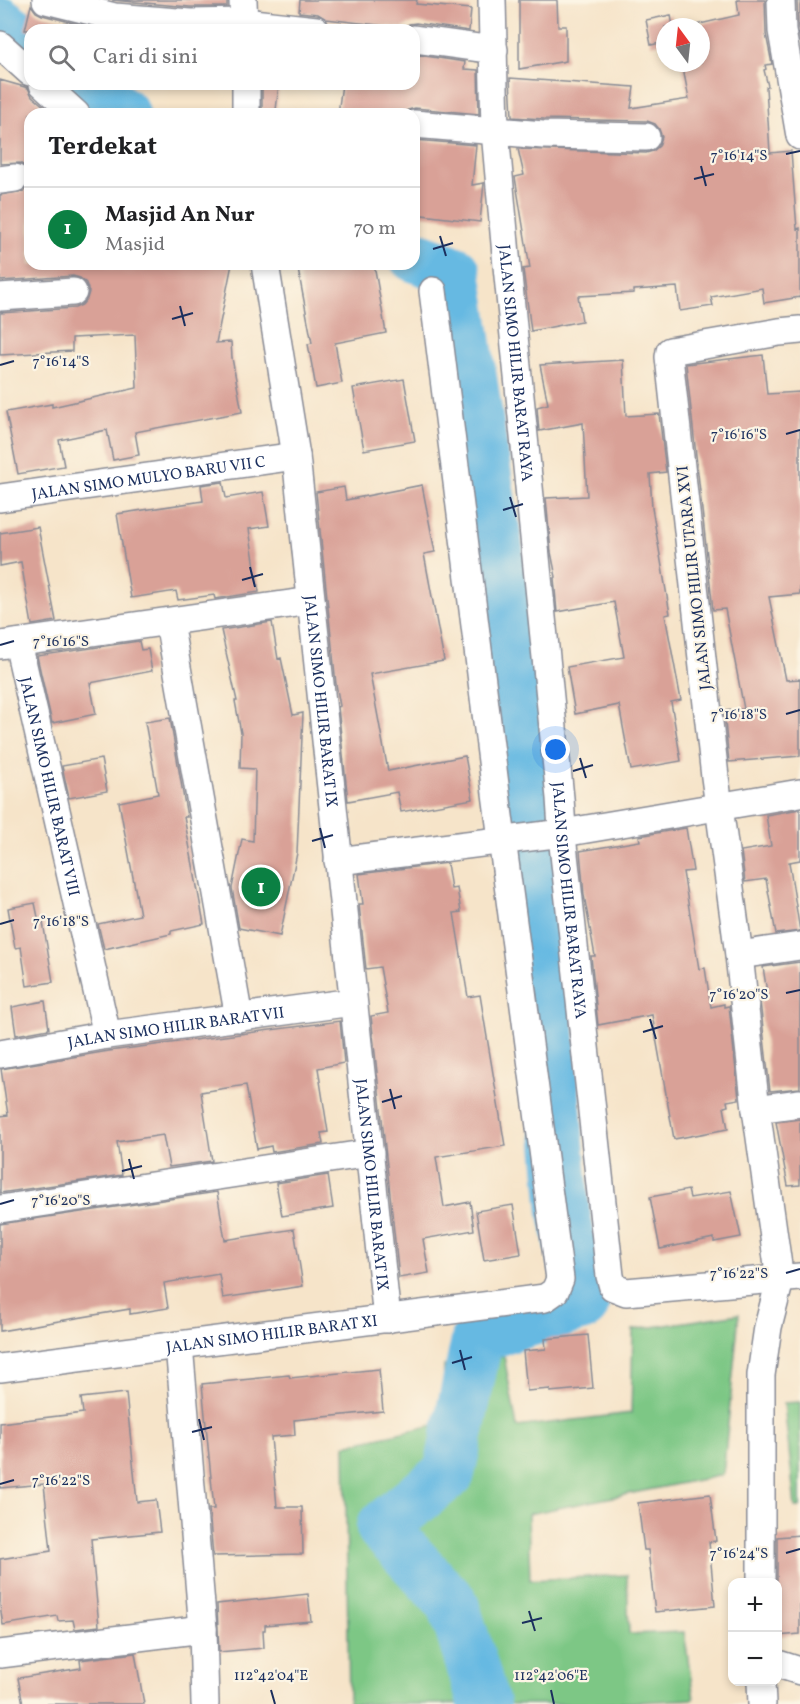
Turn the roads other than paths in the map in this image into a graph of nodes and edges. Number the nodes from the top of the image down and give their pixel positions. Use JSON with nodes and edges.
{"nodes":[{"id":1,"x":46,"y":0,"type":"edge"},
{"id":2,"x":492,"y":0,"type":"edge"},
{"id":3,"x":781,"y":0,"type":"edge"},
{"id":4,"x":244,"y":17,"type":"edge"},
{"id":5,"x":283,"y":24,"type":"edge"},
{"id":6,"x":420,"y":40,"type":"edge"},
{"id":7,"x":0,"y":45,"type":"edge"},
{"id":8,"x":494,"y":50,"type":"junction"},
{"id":9,"x":24,"y":67,"type":"edge"},
{"id":10,"x":50,"y":90,"type":"edge"},
{"id":11,"x":246,"y":90,"type":"edge"},
{"id":12,"x":69,"y":108,"type":"edge"},
{"id":13,"x":246,"y":108,"type":"edge"},
{"id":14,"x":420,"y":125,"type":"edge"},
{"id":15,"x":495,"y":131,"type":"junction"},
{"id":16,"x":646,"y":136,"type":"dead end"},
{"id":17,"x":800,"y":136,"type":"edge"},
{"id":18,"x":266,"y":270,"type":"edge"},
{"id":19,"x":433,"y":291,"type":"dead end"},
{"id":20,"x":73,"y":292,"type":"dead end"},
{"id":21,"x":0,"y":297,"type":"edge"},
{"id":22,"x":800,"y":330,"type":"edge"},
{"id":23,"x":296,"y":456,"type":"junction"},
{"id":24,"x":0,"y":498,"type":"edge"},
{"id":25,"x":311,"y":602,"type":"junction"},
{"id":26,"x":169,"y":622,"type":"junction"},
{"id":27,"x":9,"y":644,"type":"edge"},
{"id":28,"x":800,"y":793,"type":"edge"},
{"id":29,"x":719,"y":805,"type":"junction"},
{"id":30,"x":556,"y":833,"type":"junction"},
{"id":31,"x":508,"y":840,"type":"junction"},
{"id":32,"x":338,"y":861,"type":"junction"},
{"id":33,"x":800,"y":946,"type":"edge"},
{"id":34,"x":739,"y":955,"type":"junction"},
{"id":35,"x":353,"y":1002,"type":"junction"},
{"id":36,"x":239,"y":1018,"type":"junction"},
{"id":37,"x":107,"y":1035,"type":"junction"},
{"id":38,"x":0,"y":1054,"type":"edge"},
{"id":39,"x":800,"y":1103,"type":"edge"},
{"id":40,"x":756,"y":1109,"type":"junction"},
{"id":41,"x":370,"y":1153,"type":"junction"},
{"id":42,"x":0,"y":1209,"type":"edge"},
{"id":43,"x":790,"y":1279,"type":"edge"},
{"id":44,"x":387,"y":1319,"type":"junction"},
{"id":45,"x":179,"y":1345,"type":"junction"},
{"id":46,"x":1,"y":1364,"type":"edge"},
{"id":47,"x":760,"y":1578,"type":"edge"},
{"id":48,"x":203,"y":1629,"type":"junction"},
{"id":49,"x":0,"y":1654,"type":"edge"},
{"id":50,"x":782,"y":1666,"type":"edge"},
{"id":51,"x":800,"y":1671,"type":"edge"},
{"id":52,"x":761,"y":1686,"type":"edge"},
{"id":53,"x":205,"y":1704,"type":"edge"},
{"id":54,"x":762,"y":1704,"type":"edge"}],
"edges":[{"from":1,"to":4,"type":"street"},
{"from":2,"to":8,"type":"street","name":"JALAN SIMO HILIR BARAT RAYA"},
{"from":3,"to":17,"type":"street"},
{"from":4,"to":5,"type":"street"},
{"from":6,"to":8,"type":"street"},
{"from":7,"to":9,"type":"street"},
{"from":8,"to":15,"type":"street","name":"JALAN SIMO HILIR BARAT RAYA"},
{"from":10,"to":12,"type":"street"},
{"from":11,"to":13,"type":"street"},
{"from":14,"to":15,"type":"street"},
{"from":15,"to":16,"type":"street"},
{"from":15,"to":30,"type":"street","name":"JALAN SIMO HILIR BARAT RAYA"},
{"from":18,"to":23,"type":"street","name":"JALAN SIMO HILIR BARAT IX"},
{"from":19,"to":31,"type":"street"},
{"from":20,"to":21,"type":"street"},
{"from":22,"to":29,"type":"street","name":"JALAN SIMO HILIR UTARA XVI"},
{"from":23,"to":24,"type":"street","name":"JALAN SIMO MULYO BARU VII C"},
{"from":23,"to":25,"type":"street","name":"JALAN SIMO HILIR BARAT IX"},
{"from":25,"to":26,"type":"street"},
{"from":25,"to":32,"type":"street","name":"JALAN SIMO HILIR BARAT IX"},
{"from":26,"to":27,"type":"street"},
{"from":26,"to":36,"type":"street"},
{"from":27,"to":37,"type":"street","name":"JALAN SIMO HILIR BARAT VIII"},
{"from":28,"to":29,"type":"street"},
{"from":29,"to":30,"type":"street"},
{"from":29,"to":34,"type":"street","name":"JALAN SIMO HILIR UTARA XVI"},
{"from":30,"to":31,"type":"street"},
{"from":30,"to":43,"type":"street","name":"JALAN SIMO HILIR BARAT RAYA"},
{"from":31,"to":32,"type":"street"},
{"from":31,"to":44,"type":"street","name":"JALAN SIMO HILIR BARAT XI"},
{"from":32,"to":35,"type":"street","name":"JALAN SIMO HILIR BARAT IX"},
{"from":33,"to":34,"type":"street"},
{"from":34,"to":40,"type":"street","name":"JALAN SIMO HILIR UTARA XVI"},
{"from":35,"to":36,"type":"street","name":"JALAN SIMO HILIR BARAT VII"},
{"from":35,"to":41,"type":"street","name":"JALAN SIMO HILIR BARAT IX"},
{"from":36,"to":37,"type":"street","name":"JALAN SIMO HILIR BARAT VII"},
{"from":37,"to":38,"type":"street","name":"JALAN SIMO HILIR BARAT VII"},
{"from":39,"to":40,"type":"street"},
{"from":40,"to":43,"type":"street","name":"JALAN SIMO HILIR UTARA XVI"},
{"from":41,"to":42,"type":"street"},
{"from":41,"to":44,"type":"street","name":"JALAN SIMO HILIR BARAT IX"},
{"from":43,"to":47,"type":"street"},
{"from":44,"to":45,"type":"street","name":"JALAN SIMO HILIR BARAT XI"},
{"from":45,"to":46,"type":"street","name":"JALAN SIMO HILIR BARAT XI"},
{"from":45,"to":48,"type":"street"},
{"from":48,"to":49,"type":"street"},
{"from":48,"to":53,"type":"street"},
{"from":50,"to":51,"type":"street"},
{"from":52,"to":54,"type":"street"}]}
